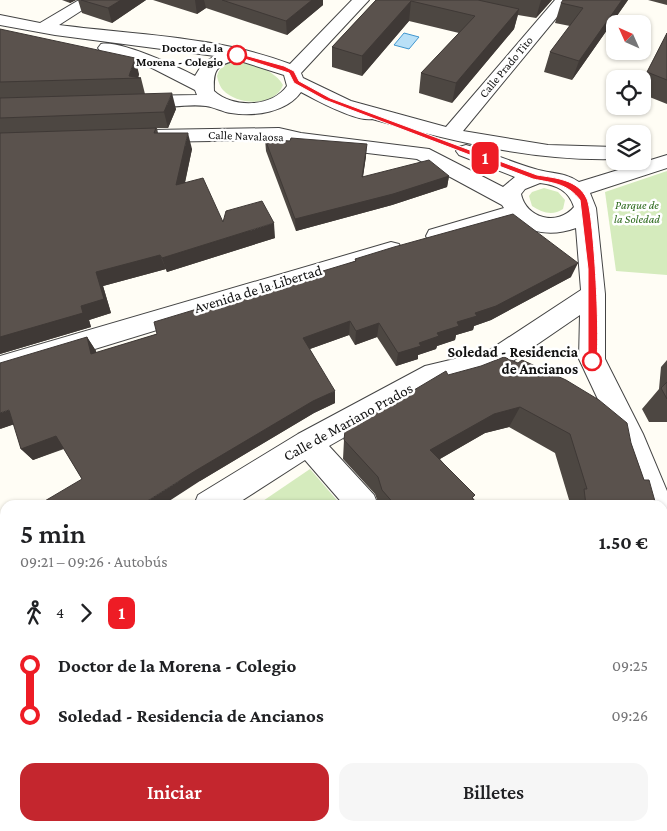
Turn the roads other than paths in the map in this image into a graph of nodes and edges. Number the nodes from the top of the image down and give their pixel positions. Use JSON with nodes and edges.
{"nodes":[{"id":1,"x":90,"y":0,"type":"edge"},
{"id":2,"x":361,"y":0,"type":"edge"},
{"id":3,"x":564,"y":0,"type":"edge"},
{"id":4,"x":0,"y":20,"type":"edge"},
{"id":5,"x":520,"y":24,"type":"dead end"},
{"id":6,"x":43,"y":28,"type":"junction"},
{"id":7,"x":539,"y":28,"type":"junction"},
{"id":8,"x":0,"y":31,"type":"edge"},
{"id":9,"x":237,"y":55,"type":"junction"},
{"id":10,"x":294,"y":77,"type":"junction"},
{"id":11,"x":217,"y":100,"type":"junction"},
{"id":12,"x":117,"y":102,"type":"edge"},
{"id":13,"x":351,"y":107,"type":"junction"},
{"id":14,"x":209,"y":134,"type":"junction"},
{"id":15,"x":280,"y":134,"type":"junction"},
{"id":16,"x":450,"y":134,"type":"junction"},
{"id":17,"x":129,"y":137,"type":"edge"},
{"id":18,"x":667,"y":149,"type":"edge"},
{"id":19,"x":651,"y":150,"type":"edge"},
{"id":20,"x":606,"y":154,"type":"edge"},
{"id":21,"x":667,"y":161,"type":"edge"},
{"id":22,"x":536,"y":177,"type":"junction"},
{"id":23,"x":581,"y":199,"type":"junction"},
{"id":24,"x":521,"y":212,"type":"junction"},
{"id":25,"x":593,"y":282,"type":"junction"},
{"id":26,"x":495,"y":360,"type":"junction"},
{"id":27,"x":0,"y":367,"type":"edge"},
{"id":28,"x":525,"y":371,"type":"edge"},
{"id":29,"x":590,"y":406,"type":"edge"},
{"id":30,"x":308,"y":442,"type":"junction"},
{"id":31,"x":633,"y":443,"type":"junction"},
{"id":32,"x":217,"y":500,"type":"edge"},
{"id":33,"x":359,"y":500,"type":"edge"},
{"id":34,"x":656,"y":500,"type":"edge"}],
"edges":[{"from":1,"to":6,"type":"street"},
{"from":2,"to":10,"type":"street"},
{"from":3,"to":7,"type":"street","name":"Calle Prado Tito"},
{"from":4,"to":6,"type":"street"},
{"from":5,"to":7,"type":"street"},
{"from":6,"to":9,"type":"street"},
{"from":7,"to":16,"type":"street","name":"Calle Prado Tito"},
{"from":8,"to":11,"type":"street"},
{"from":9,"to":10,"type":"street"},
{"from":9,"to":11,"type":"street"},
{"from":10,"to":11,"type":"street"},
{"from":10,"to":13,"type":"street"},
{"from":11,"to":12,"type":"street"},
{"from":11,"to":14,"type":"street"},
{"from":11,"to":15,"type":"street"},
{"from":13,"to":16,"type":"street"},
{"from":13,"to":22,"type":"street"},
{"from":14,"to":15,"type":"street","name":"Calle Navalaosa"},
{"from":14,"to":17,"type":"street","name":"Calle Navalaosa"},
{"from":15,"to":24,"type":"street","name":"Calle Navalaosa"},
{"from":16,"to":20,"type":"street"},
{"from":18,"to":19,"type":"street"},
{"from":21,"to":23,"type":"street"},
{"from":22,"to":23,"type":"street"},
{"from":22,"to":24,"type":"street"},
{"from":23,"to":24,"type":"street"},
{"from":23,"to":25,"type":"street"},
{"from":24,"to":25,"type":"street","name":"Calle Navalaosa"},
{"from":24,"to":27,"type":"street","name":"Avenida de la Libertad"},
{"from":25,"to":26,"type":"street","name":"Calle de Mariano Prados"},
{"from":25,"to":31,"type":"street"},
{"from":26,"to":28,"type":"street"},
{"from":26,"to":30,"type":"street","name":"Calle de Mariano Prados"},
{"from":29,"to":31,"type":"street"},
{"from":30,"to":32,"type":"street","name":"Calle de Mariano Prados"},
{"from":30,"to":33,"type":"street"},
{"from":31,"to":34,"type":"street"}]}
